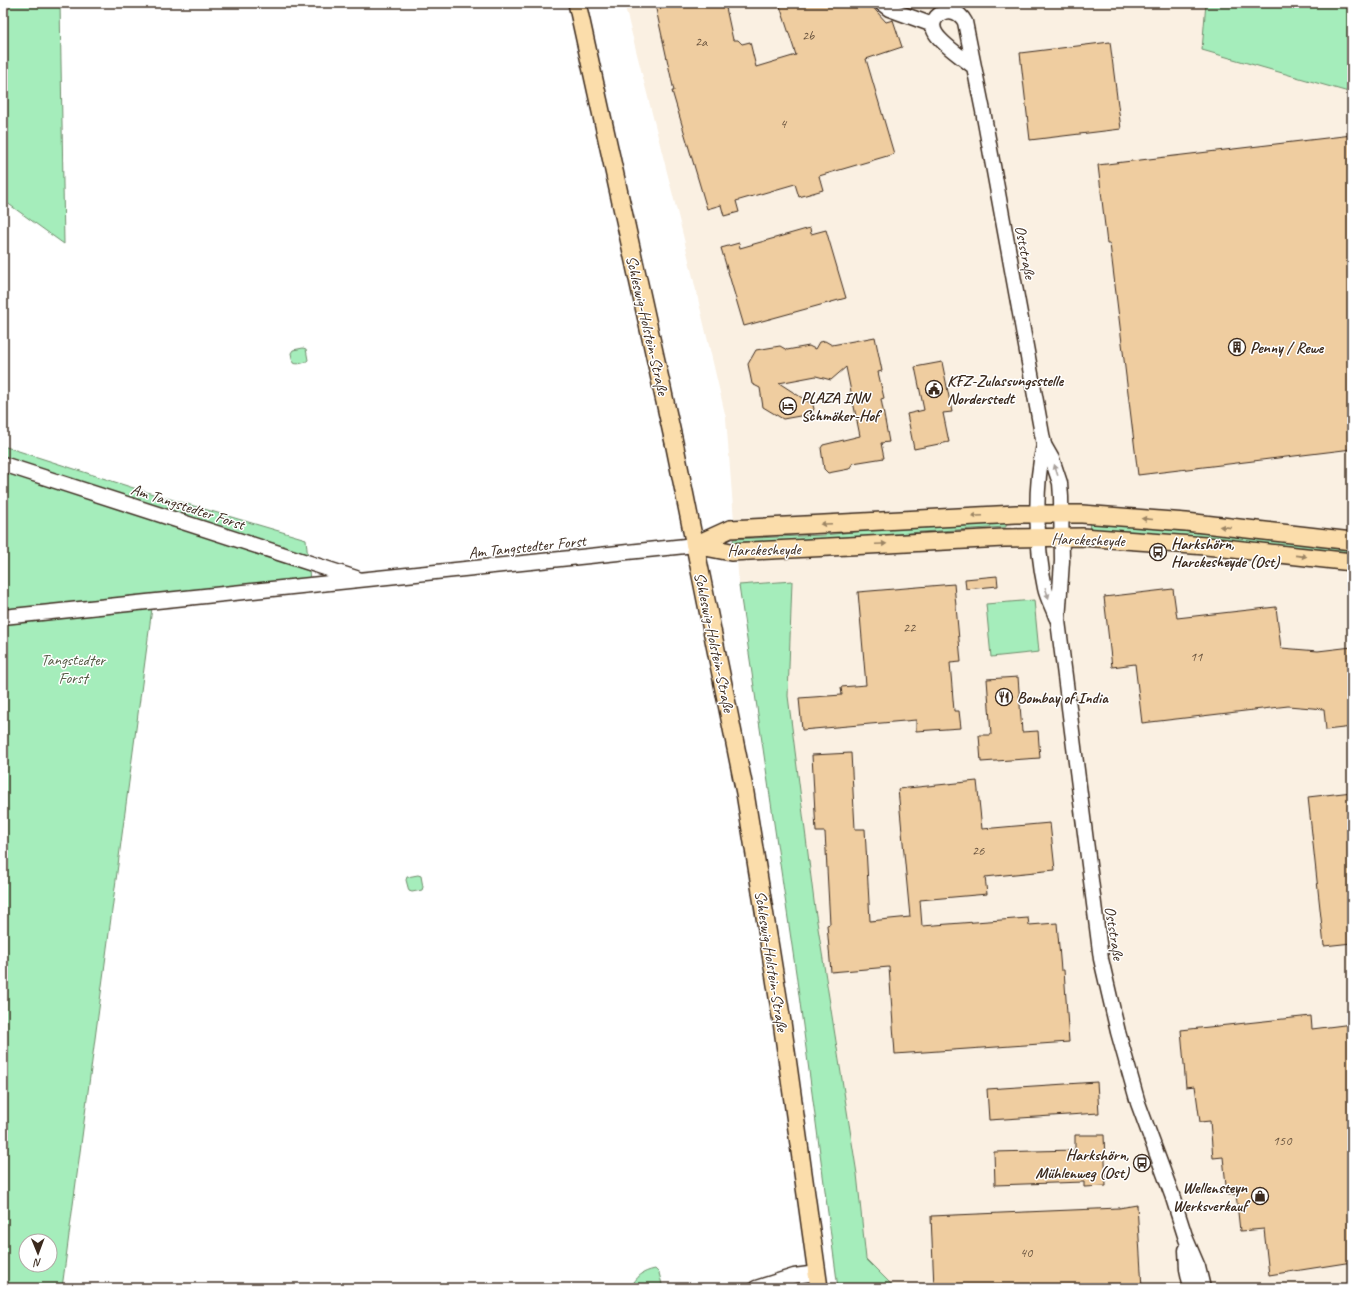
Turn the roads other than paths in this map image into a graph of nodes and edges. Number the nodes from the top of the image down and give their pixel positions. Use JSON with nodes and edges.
{"nodes":[{"id":1,"x":577,"y":3,"type":"edge"},
{"id":2,"x":881,"y":3,"type":"edge"},
{"id":3,"x":933,"y":25,"type":"junction"},
{"id":4,"x":974,"y":67,"type":"junction"},
{"id":5,"x":1044,"y":445,"type":"junction"},
{"id":6,"x":3,"y":464,"type":"edge"},
{"id":7,"x":1038,"y":514,"type":"junction"},
{"id":8,"x":1061,"y":514,"type":"junction"},
{"id":9,"x":1039,"y":537,"type":"junction"},
{"id":10,"x":1061,"y":537,"type":"junction"},
{"id":11,"x":1352,"y":541,"type":"edge"},
{"id":12,"x":695,"y":545,"type":"junction"},
{"id":13,"x":1352,"y":562,"type":"edge"},
{"id":14,"x":362,"y":580,"type":"junction"},
{"id":15,"x":3,"y":617,"type":"edge"},
{"id":16,"x":1058,"y":621,"type":"junction"},
{"id":17,"x":1186,"y":1239,"type":"junction"},
{"id":18,"x":818,"y":1281,"type":"edge"},
{"id":19,"x":756,"y":1288,"type":"edge"},
{"id":20,"x":1191,"y":1288,"type":"edge"},
{"id":21,"x":1203,"y":1288,"type":"edge"}],
"edges":[{"from":1,"to":12,"type":"main road","name":"Schleswig-Holstein-Straße"},
{"from":2,"to":3,"type":"street"},
{"from":3,"to":4,"type":"street"},
{"from":3,"to":4,"type":"street","name":"Oststraße"},
{"from":4,"to":5,"type":"street","name":"Oststraße"},
{"from":5,"to":7,"type":"street","name":"Oststraße"},
{"from":8,"to":5,"type":"street","name":"Oststraße","one_way":true},
{"from":6,"to":14,"type":"street","name":"Am Tangstedter Forst"},
{"from":7,"to":8,"type":"main road","name":"Harckesheyde"},
{"from":7,"to":9,"type":"street","name":"Oststraße"},
{"from":7,"to":12,"type":"main road","name":"Harckesheyde","one_way":true},
{"from":8,"to":10,"type":"street","name":"Oststraße"},
{"from":11,"to":8,"type":"main road","name":"Harckesheyde","one_way":true},
{"from":9,"to":10,"type":"main road","name":"Harckesheyde"},
{"from":12,"to":9,"type":"main road","name":"Harckesheyde","one_way":true},
{"from":9,"to":16,"type":"street","name":"Oststraße","one_way":true},
{"from":10,"to":13,"type":"main road","name":"Harckesheyde","one_way":true},
{"from":10,"to":16,"type":"street","name":"Oststraße"},
{"from":12,"to":14,"type":"street","name":"Am Tangstedter Forst"},
{"from":12,"to":18,"type":"main road","name":"Schleswig-Holstein-Straße"},
{"from":14,"to":15,"type":"street","name":"Am Tangstedter Forst"},
{"from":16,"to":17,"type":"street","name":"Oststraße"},
{"from":17,"to":20,"type":"street","name":"Oststraße"},
{"from":17,"to":21,"type":"street","name":"Oststraße"},
{"from":18,"to":19,"type":"street"}]}
